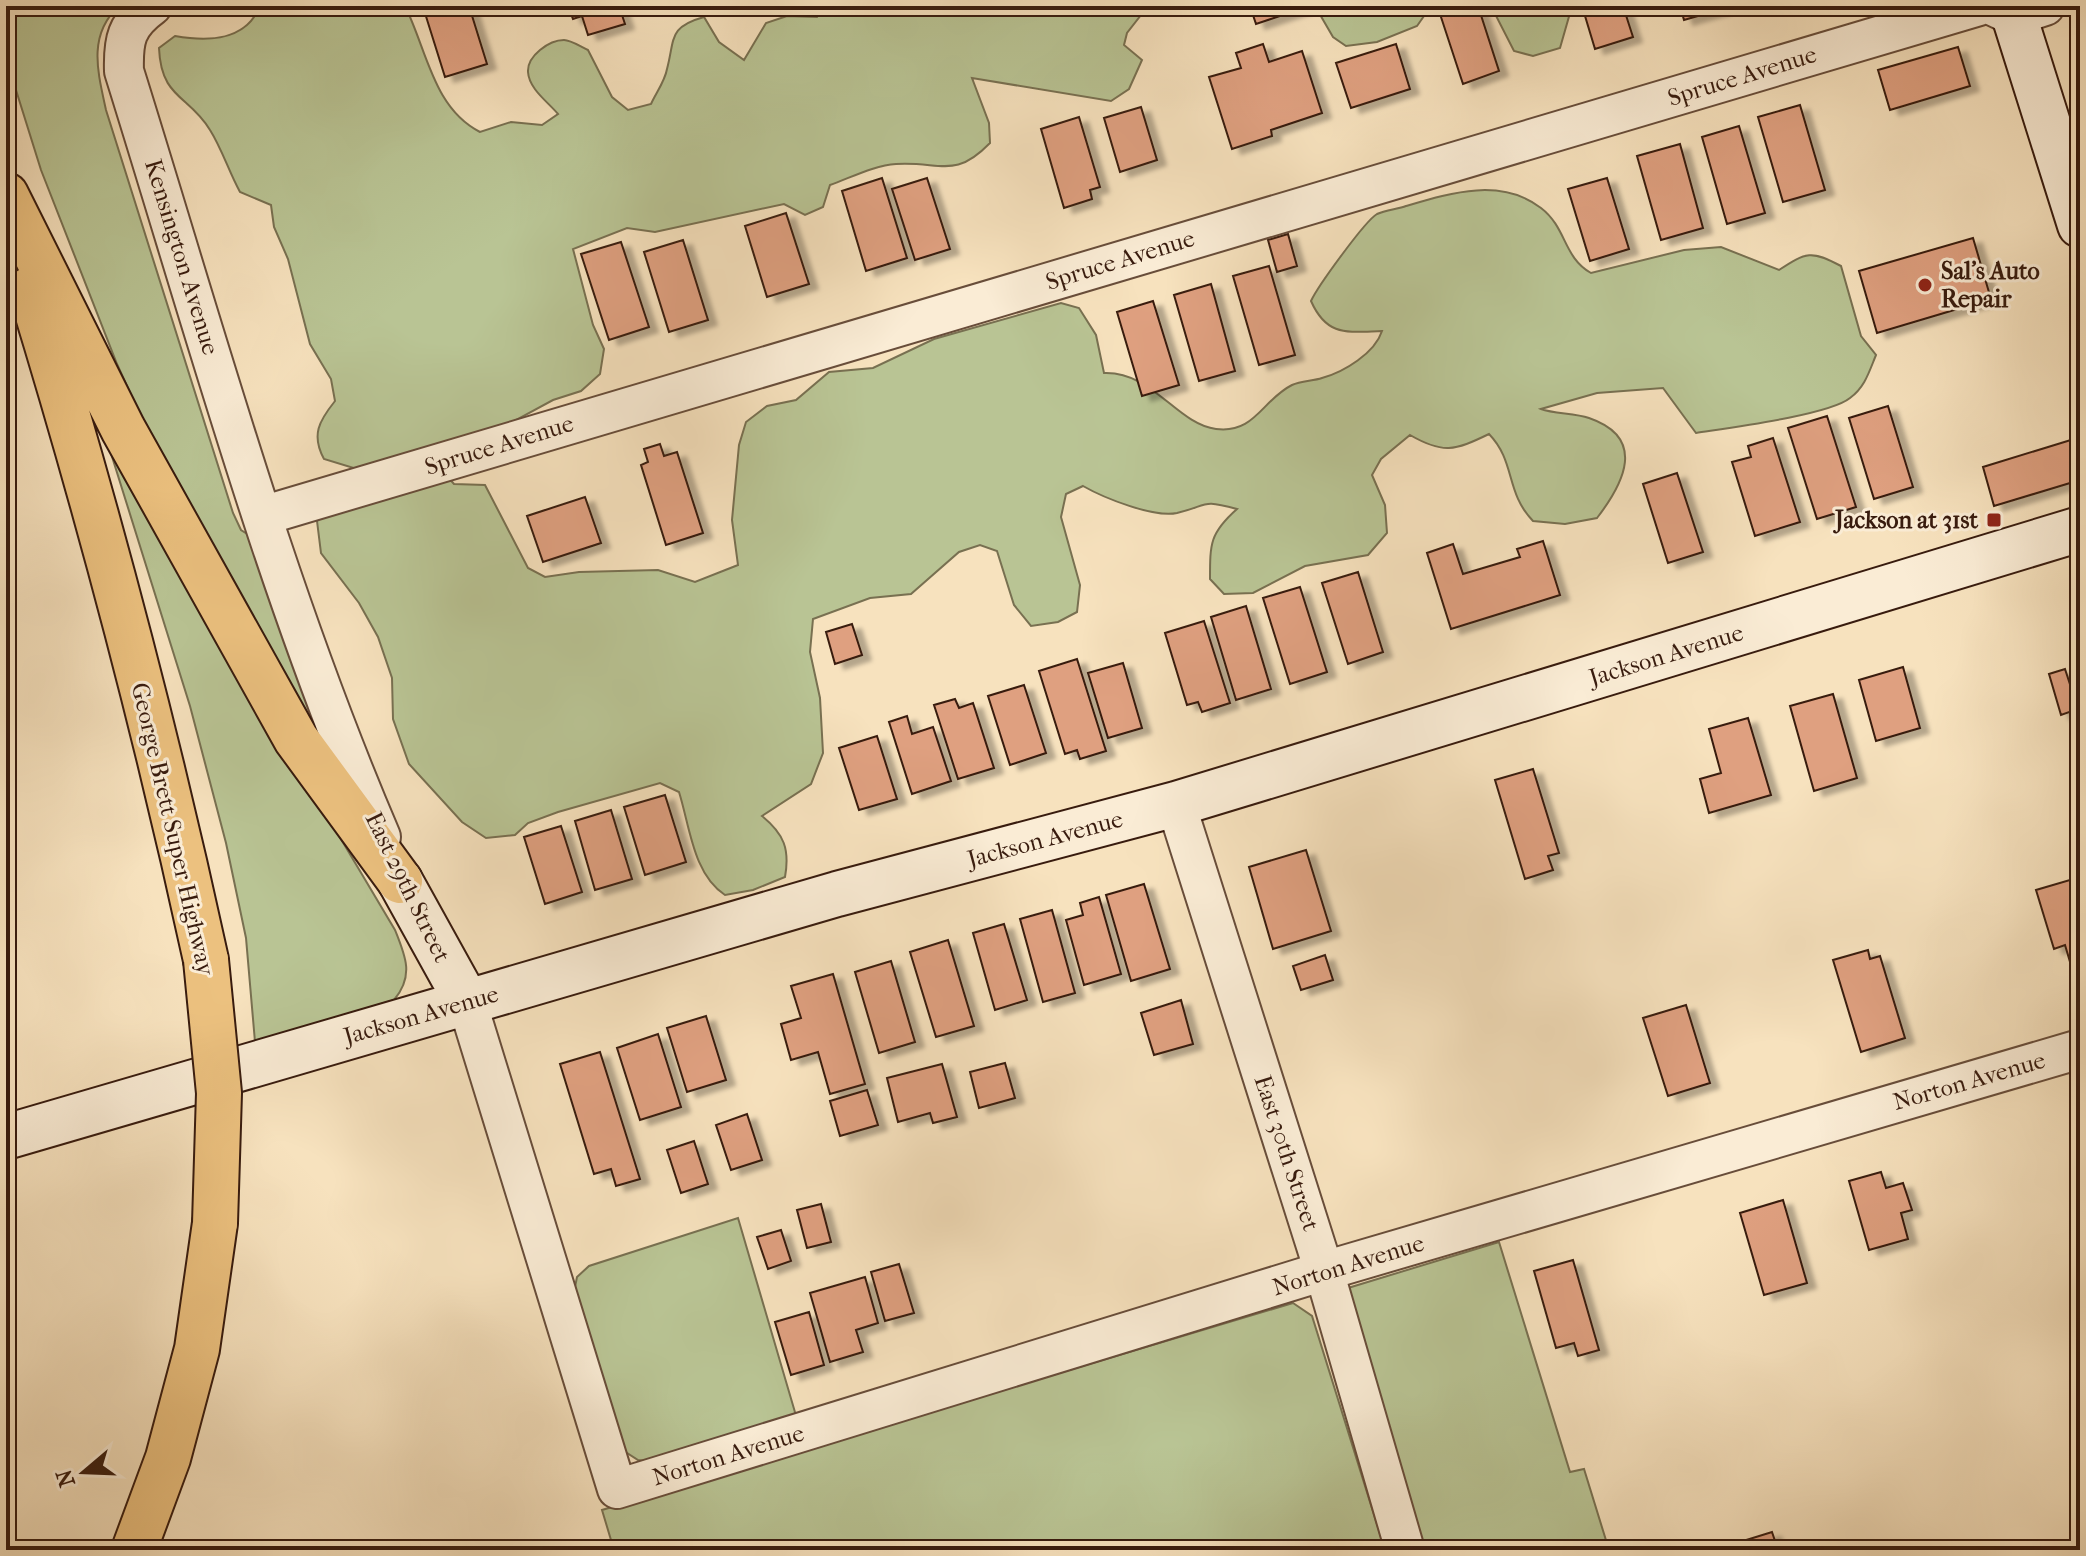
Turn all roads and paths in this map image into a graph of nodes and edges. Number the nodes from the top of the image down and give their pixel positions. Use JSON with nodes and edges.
{"nodes":[{"id":1,"x":152,"y":6,"type":"edge"},
{"id":2,"x":2008,"y":8,"type":"edge"},
{"id":3,"x":6,"y":195,"type":"edge"},
{"id":4,"x":6,"y":212,"type":"edge"},
{"id":5,"x":2080,"y":225,"type":"edge"},
{"id":6,"x":262,"y":516,"type":"junction"},
{"id":7,"x":2080,"y":529,"type":"edge"},
{"id":8,"x":1176,"y":804,"type":"junction"},
{"id":9,"x":400,"y":881,"type":"junction"},
{"id":10,"x":467,"y":1002,"type":"junction"},
{"id":11,"x":2080,"y":1049,"type":"edge"},
{"id":12,"x":6,"y":1137,"type":"edge"},
{"id":13,"x":1324,"y":1271,"type":"junction"},
{"id":14,"x":617,"y":1489,"type":"joint"},
{"id":15,"x":134,"y":1550,"type":"edge"},
{"id":16,"x":1405,"y":1550,"type":"edge"}],
"edges":[{"from":1,"to":6,"type":"street","name":"Kensington Avenue"},
{"from":2,"to":5,"type":"street"},
{"from":2,"to":6,"type":"street","name":"Spruce Avenue"},
{"from":3,"to":9,"type":"highway"},
{"from":4,"to":15,"type":"highway","name":"George Brett Super Highway","bridge":true},
{"from":6,"to":9,"type":"street","name":"East 29th Street"},
{"from":7,"to":8,"type":"street","name":"Jackson Avenue"},
{"from":8,"to":10,"type":"street","name":"Jackson Avenue"},
{"from":8,"to":13,"type":"street","name":"East 30th Street"},
{"from":9,"to":10,"type":"street","name":"East 29th Street"},
{"from":10,"to":12,"type":"street","name":"Jackson Avenue"},
{"from":10,"to":14,"type":"street","name":"East 29th Street"},
{"from":11,"to":13,"type":"street","name":"Norton Avenue"},
{"from":13,"to":14,"type":"street","name":"Norton Avenue"},
{"from":13,"to":16,"type":"street","name":"East 30th Street"}]}
